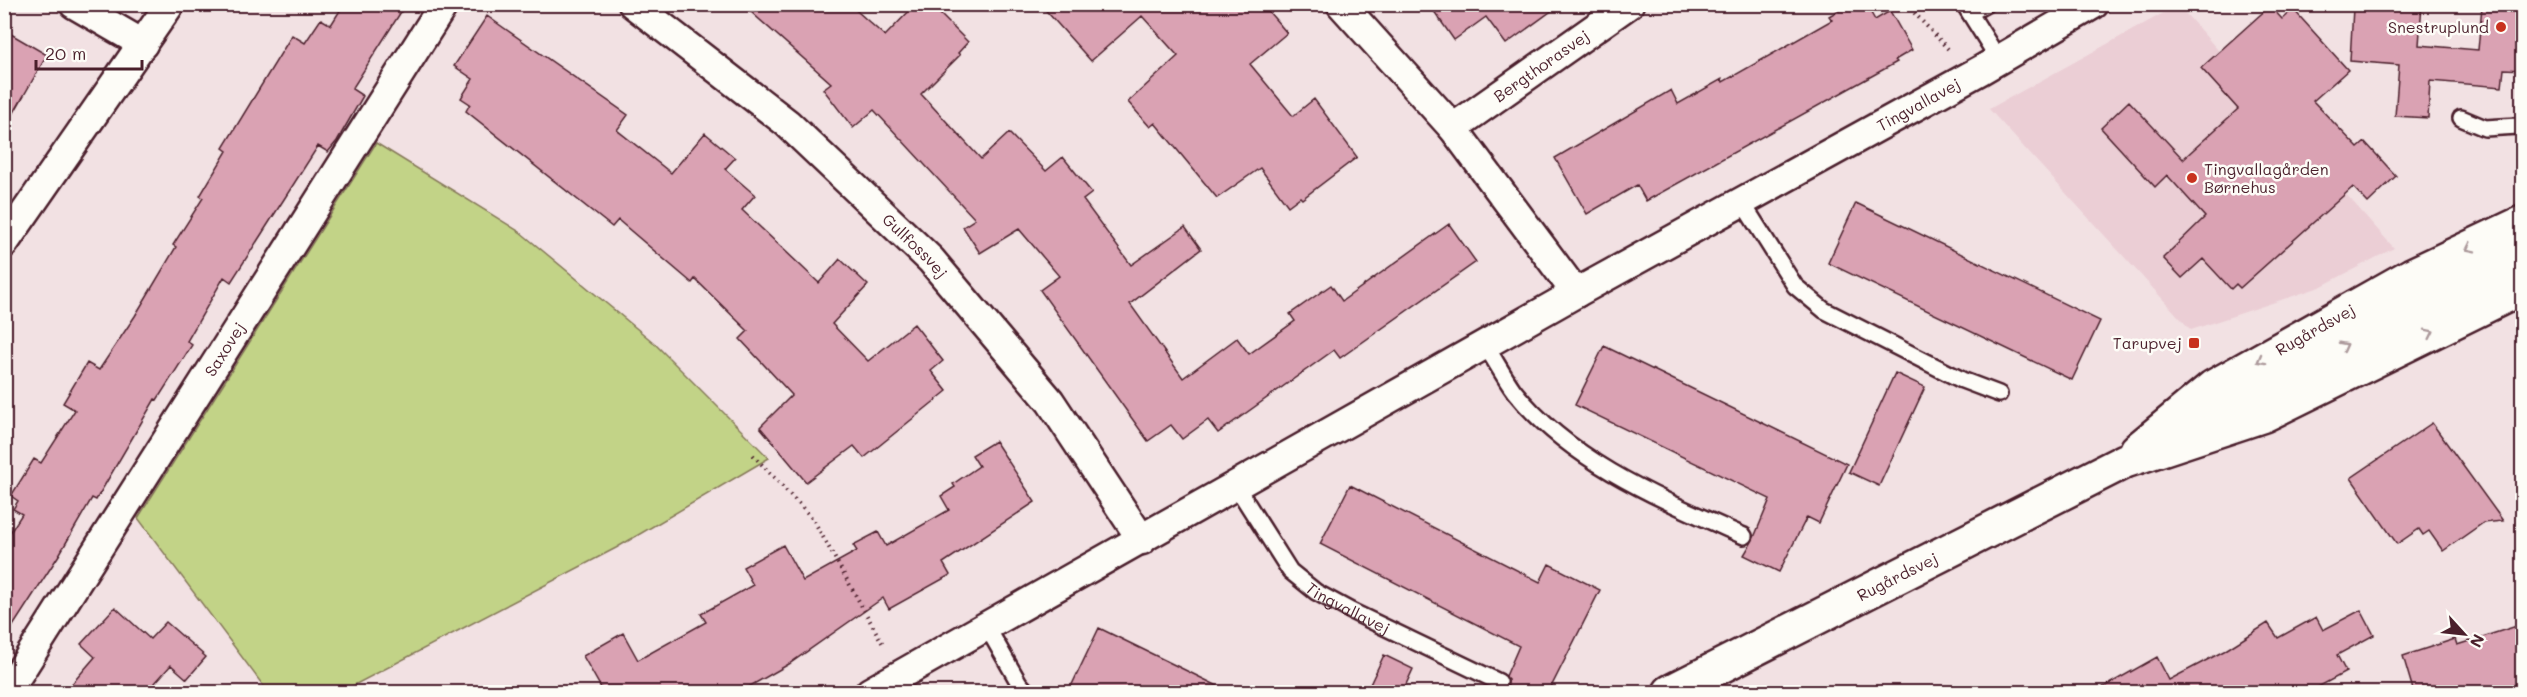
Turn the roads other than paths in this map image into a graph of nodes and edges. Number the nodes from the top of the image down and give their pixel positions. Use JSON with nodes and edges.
{"nodes":[{"id":1,"x":74,"y":4,"type":"edge"},
{"id":2,"x":170,"y":4,"type":"edge"},
{"id":3,"x":444,"y":4,"type":"edge"},
{"id":4,"x":633,"y":4,"type":"edge"},
{"id":5,"x":1341,"y":4,"type":"edge"},
{"id":6,"x":1629,"y":4,"type":"edge"},
{"id":7,"x":1986,"y":4,"type":"edge"},
{"id":8,"x":2094,"y":4,"type":"edge"},
{"id":9,"x":1967,"y":9,"type":"edge"},
{"id":10,"x":143,"y":44,"type":"junction"},
{"id":11,"x":1999,"y":60,"type":"junction"},
{"id":12,"x":2461,"y":118,"type":"dead end"},
{"id":13,"x":2523,"y":123,"type":"edge"},
{"id":14,"x":1453,"y":128,"type":"junction"},
{"id":15,"x":1742,"y":202,"type":"junction"},
{"id":16,"x":2523,"y":223,"type":"edge"},
{"id":17,"x":4,"y":243,"type":"edge"},
{"id":18,"x":2523,"y":252,"type":"edge"},
{"id":19,"x":2523,"y":288,"type":"edge"},
{"id":20,"x":1576,"y":293,"type":"junction"},
{"id":21,"x":1485,"y":345,"type":"junction"},
{"id":22,"x":1999,"y":394,"type":"dead end"},
{"id":23,"x":2124,"y":461,"type":"junction"},
{"id":24,"x":1236,"y":486,"type":"junction"},
{"id":25,"x":1744,"y":536,"type":"dead end"},
{"id":26,"x":1142,"y":540,"type":"junction"},
{"id":27,"x":987,"y":627,"type":"junction"},
{"id":28,"x":1499,"y":682,"type":"dead end"},
{"id":29,"x":8,"y":693,"type":"edge"},
{"id":30,"x":870,"y":693,"type":"edge"},
{"id":31,"x":1027,"y":693,"type":"edge"},
{"id":32,"x":1670,"y":693,"type":"edge"}],
"edges":[{"from":1,"to":10,"type":"street"},
{"from":2,"to":10,"type":"street"},
{"from":3,"to":29,"type":"street","name":"Saxovej"},
{"from":4,"to":26,"type":"street","name":"Gullfossvej"},
{"from":5,"to":14,"type":"street"},
{"from":6,"to":14,"type":"street","name":"Bergthorasvej"},
{"from":7,"to":9,"type":"lane"},
{"from":8,"to":11,"type":"street","name":"Tingvallavej"},
{"from":9,"to":11,"type":"lane"},
{"from":10,"to":17,"type":"street"},
{"from":11,"to":15,"type":"street","name":"Tingvallavej"},
{"from":12,"to":13,"type":"lane"},
{"from":14,"to":20,"type":"street"},
{"from":15,"to":20,"type":"street","name":"Tingvallavej"},
{"from":15,"to":22,"type":"lane"},
{"from":16,"to":23,"type":"main road","name":"Rugårdsvej","one_way":true},
{"from":23,"to":18,"type":"main road","one_way":true},
{"from":23,"to":19,"type":"main road","name":"Rugårdsvej","one_way":true},
{"from":20,"to":21,"type":"street","name":"Tingvallavej"},
{"from":21,"to":24,"type":"street","name":"Tingvallavej"},
{"from":21,"to":25,"type":"lane"},
{"from":23,"to":32,"type":"main road","name":"Rugårdsvej"},
{"from":24,"to":26,"type":"street","name":"Tingvallavej"},
{"from":24,"to":28,"type":"lane","name":"Tingvallavej"},
{"from":26,"to":27,"type":"street","name":"Tingvallavej"},
{"from":27,"to":30,"type":"street","name":"Tingvallavej"},
{"from":27,"to":31,"type":"lane"}]}
